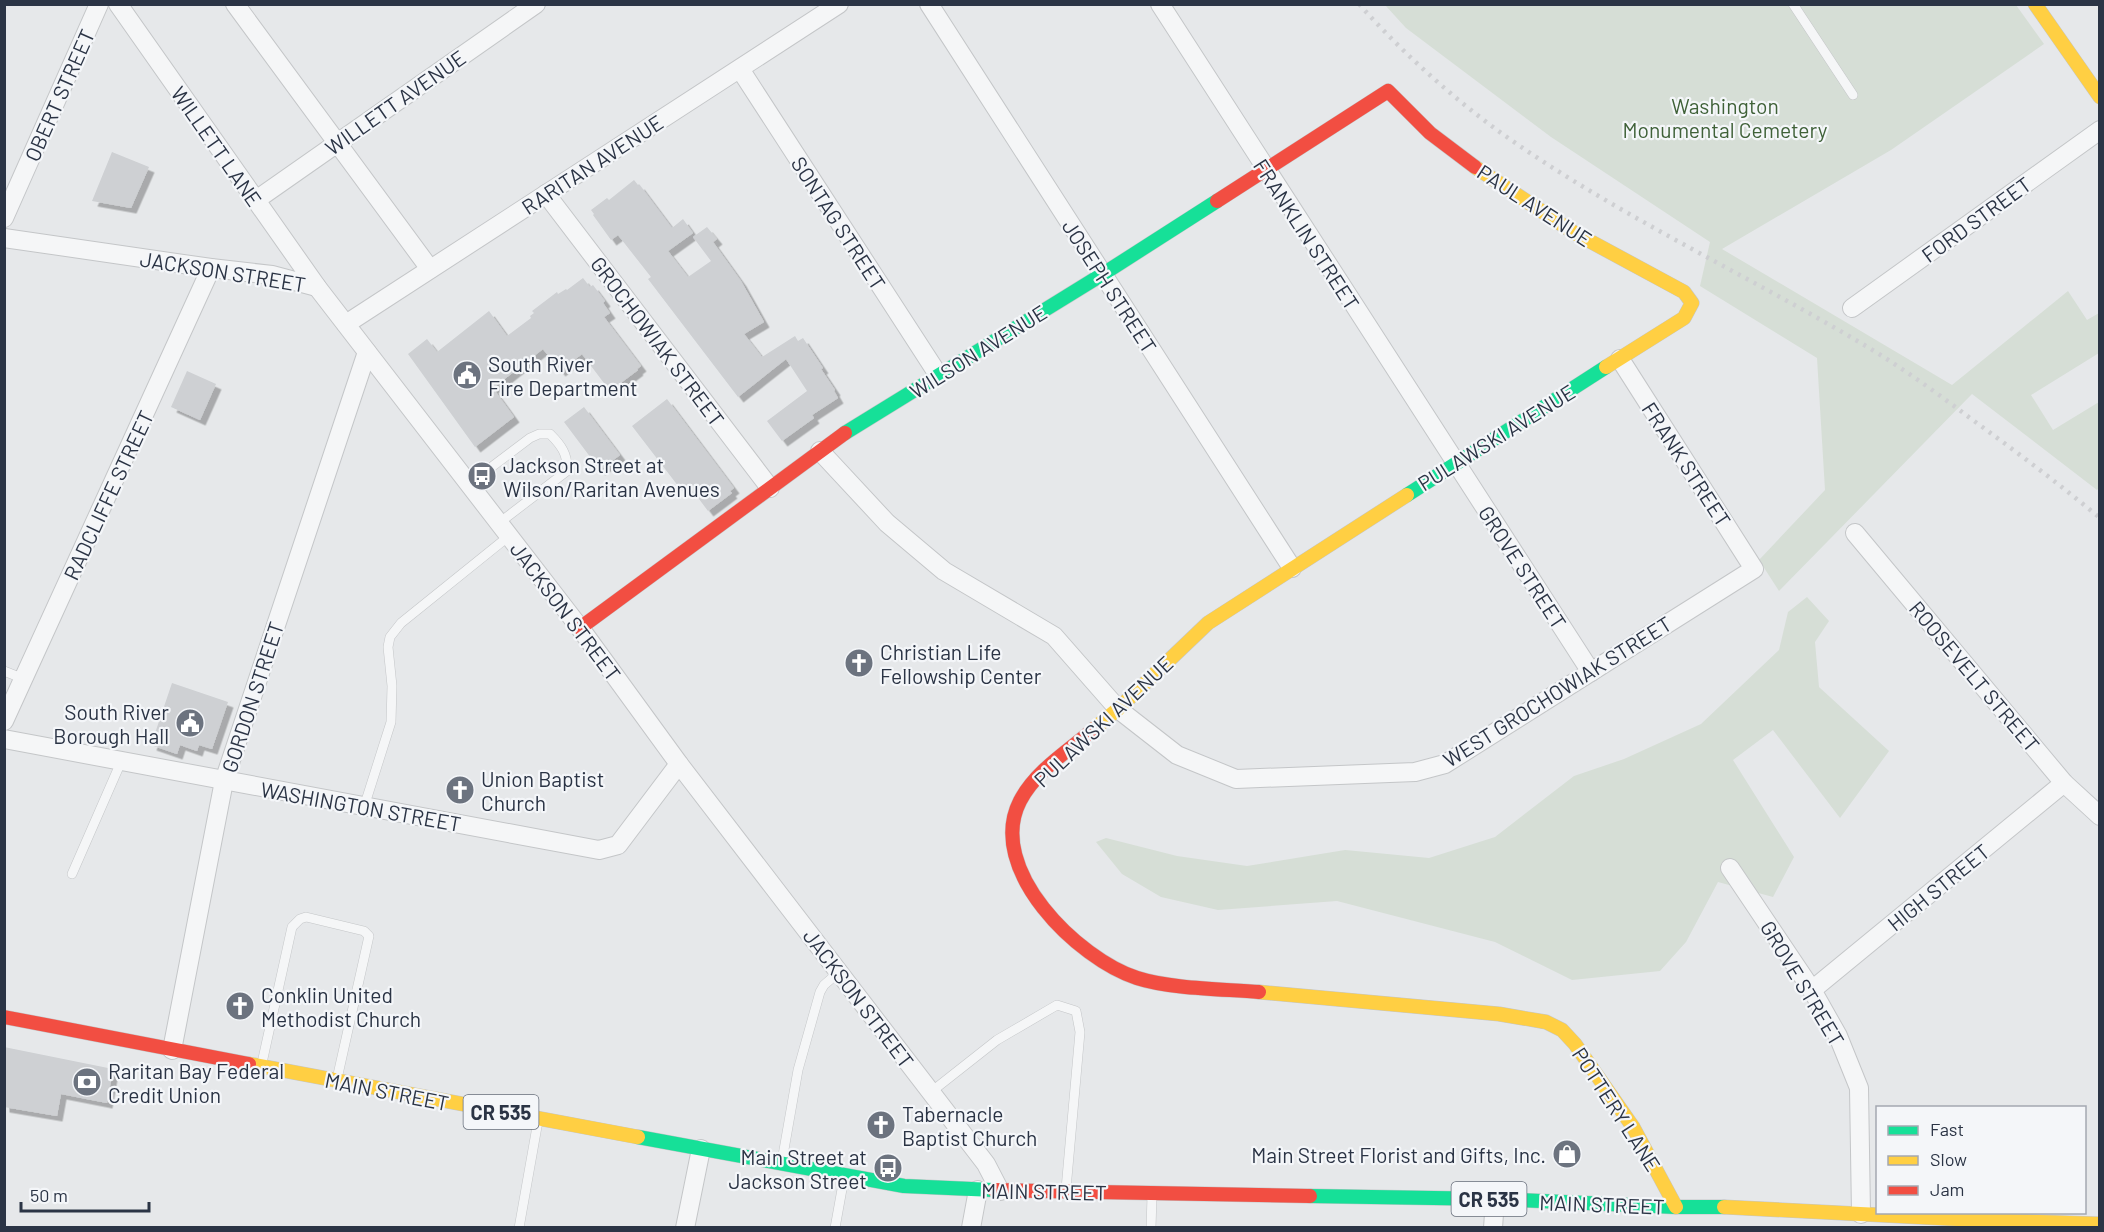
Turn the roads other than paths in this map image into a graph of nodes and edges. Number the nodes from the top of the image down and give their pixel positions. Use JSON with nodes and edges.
{"nodes":[{"id":1,"x":99,"y":4,"type":"edge"},
{"id":2,"x":118,"y":4,"type":"edge"},
{"id":3,"x":235,"y":4,"type":"edge"},
{"id":4,"x":536,"y":4,"type":"edge"},
{"id":5,"x":838,"y":4,"type":"edge"},
{"id":6,"x":928,"y":4,"type":"edge"},
{"id":7,"x":1160,"y":4,"type":"edge"},
{"id":8,"x":1793,"y":4,"type":"edge"},
{"id":9,"x":2035,"y":4,"type":"edge"},
{"id":10,"x":740,"y":69,"type":"junction"},
{"id":11,"x":1388,"y":91,"type":"joint"},
{"id":12,"x":1853,"y":95,"type":"dead end"},
{"id":13,"x":2100,"y":97,"type":"edge"},
{"id":14,"x":2100,"y":130,"type":"edge"},
{"id":15,"x":337,"y":142,"type":"junction"},
{"id":16,"x":1266,"y":171,"type":"junction"},
{"id":17,"x":546,"y":194,"type":"junction"},
{"id":18,"x":256,"y":200,"type":"junction"},
{"id":19,"x":4,"y":218,"type":"edge"},
{"id":20,"x":4,"y":238,"type":"edge"},
{"id":21,"x":212,"y":268,"type":"junction"},
{"id":22,"x":430,"y":270,"type":"junction"},
{"id":23,"x":1103,"y":274,"type":"junction"},
{"id":24,"x":317,"y":287,"type":"junction"},
{"id":25,"x":1692,"y":303,"type":"joint"},
{"id":26,"x":1852,"y":308,"type":"dead end"},
{"id":27,"x":346,"y":324,"type":"junction"},
{"id":28,"x":367,"y":352,"type":"junction"},
{"id":29,"x":1620,"y":359,"type":"junction"},
{"id":30,"x":939,"y":376,"type":"junction"},
{"id":31,"x":820,"y":451,"type":"junction"},
{"id":32,"x":1456,"y":462,"type":"junction"},
{"id":33,"x":469,"y":484,"type":"junction"},
{"id":34,"x":770,"y":488,"type":"junction"},
{"id":35,"x":504,"y":530,"type":"junction"},
{"id":36,"x":1855,"y":533,"type":"dead end"},
{"id":37,"x":1292,"y":568,"type":"junction"},
{"id":38,"x":1754,"y":568,"type":"joint"},
{"id":39,"x":580,"y":628,"type":"junction"},
{"id":40,"x":4,"y":671,"type":"edge"},
{"id":41,"x":1591,"y":672,"type":"junction"},
{"id":42,"x":24,"y":679,"type":"junction"},
{"id":43,"x":1118,"y":709,"type":"junction"},
{"id":44,"x":4,"y":722,"type":"edge"},
{"id":45,"x":4,"y":739,"type":"edge"},
{"id":46,"x":121,"y":762,"type":"junction"},
{"id":47,"x":679,"y":764,"type":"junction"},
{"id":48,"x":224,"y":781,"type":"junction"},
{"id":49,"x":2064,"y":783,"type":"junction"},
{"id":50,"x":364,"y":807,"type":"junction"},
{"id":51,"x":2100,"y":816,"type":"edge"},
{"id":52,"x":1730,"y":868,"type":"dead end"},
{"id":53,"x":72,"y":874,"type":"dead end"},
{"id":54,"x":839,"y":972,"type":"junction"},
{"id":55,"x":1812,"y":990,"type":"junction"},
{"id":56,"x":4,"y":1017,"type":"edge"},
{"id":57,"x":1546,"y":1022,"type":"joint"},
{"id":58,"x":172,"y":1050,"type":"junction"},
{"id":59,"x":261,"y":1067,"type":"junction"},
{"id":60,"x":336,"y":1081,"type":"junction"},
{"id":61,"x":931,"y":1092,"type":"junction"},
{"id":62,"x":539,"y":1119,"type":"junction"},
{"id":63,"x":701,"y":1149,"type":"junction"},
{"id":64,"x":781,"y":1164,"type":"junction"},
{"id":65,"x":845,"y":1175,"type":"junction"},
{"id":66,"x":978,"y":1191,"type":"junction"},
{"id":67,"x":1000,"y":1191,"type":"junction"},
{"id":68,"x":1066,"y":1192,"type":"junction"},
{"id":69,"x":1152,"y":1193,"type":"junction"},
{"id":70,"x":1495,"y":1200,"type":"junction"},
{"id":71,"x":1676,"y":1207,"type":"junction"},
{"id":72,"x":1861,"y":1214,"type":"junction"},
{"id":73,"x":1980,"y":1224,"type":"edge"},
{"id":74,"x":2100,"y":1224,"type":"edge"},
{"id":75,"x":519,"y":1227,"type":"edge"},
{"id":76,"x":685,"y":1227,"type":"edge"},
{"id":77,"x":834,"y":1227,"type":"edge"},
{"id":78,"x":971,"y":1227,"type":"edge"},
{"id":79,"x":1151,"y":1227,"type":"edge"},
{"id":80,"x":1493,"y":1227,"type":"edge"}],
"edges":[{"from":1,"to":19,"type":"street","name":"OBERT STREET"},
{"from":2,"to":18,"type":"street","name":"WILLETT LANE"},
{"from":3,"to":15,"type":"street"},
{"from":4,"to":15,"type":"street","name":"WILLETT AVENUE"},
{"from":5,"to":10,"type":"street","name":"RARITAN AVENUE"},
{"from":6,"to":23,"type":"street","name":"JOSEPH STREET"},
{"from":7,"to":16,"type":"street","name":"FRANKLIN STREET"},
{"from":8,"to":12,"type":"lane"},
{"from":9,"to":13,"type":"street"},
{"from":10,"to":17,"type":"street","name":"RARITAN AVENUE"},
{"from":10,"to":30,"type":"street","name":"SONTAG STREET"},
{"from":11,"to":16,"type":"street","name":"WILSON AVENUE"},
{"from":11,"to":25,"type":"street","name":"PAUL AVENUE"},
{"from":14,"to":26,"type":"street","name":"FORD STREET"},
{"from":15,"to":18,"type":"street","name":"WILLETT AVENUE"},
{"from":15,"to":22,"type":"street"},
{"from":16,"to":23,"type":"street","name":"WILSON AVENUE"},
{"from":16,"to":32,"type":"street","name":"FRANKLIN STREET"},
{"from":17,"to":22,"type":"street","name":"RARITAN AVENUE"},
{"from":17,"to":34,"type":"street","name":"GROCHOWIAK STREET"},
{"from":18,"to":24,"type":"street","name":"WILLETT LANE"},
{"from":20,"to":21,"type":"street","name":"JACKSON STREET"},
{"from":21,"to":24,"type":"street","name":"JACKSON STREET"},
{"from":21,"to":42,"type":"street","name":"RADCLIFFE STREET"},
{"from":22,"to":27,"type":"street","name":"RARITAN AVENUE"},
{"from":23,"to":30,"type":"street","name":"WILSON AVENUE"},
{"from":23,"to":37,"type":"street","name":"JOSEPH STREET"},
{"from":24,"to":27,"type":"street","name":"JACKSON STREET"},
{"from":25,"to":29,"type":"street","name":"PULAWSKI AVENUE"},
{"from":27,"to":28,"type":"street","name":"JACKSON STREET"},
{"from":28,"to":33,"type":"street","name":"JACKSON STREET"},
{"from":28,"to":48,"type":"street","name":"GORDON STREET"},
{"from":29,"to":32,"type":"street","name":"PULAWSKI AVENUE"},
{"from":29,"to":38,"type":"street","name":"FRANK STREET"},
{"from":30,"to":31,"type":"street","name":"WILSON AVENUE"},
{"from":31,"to":34,"type":"street","name":"WILSON AVENUE"},
{"from":31,"to":43,"type":"street","name":"WEST GROCHOWIAK STREET"},
{"from":32,"to":37,"type":"street","name":"PULAWSKI AVENUE"},
{"from":32,"to":41,"type":"street","name":"GROVE STREET"},
{"from":33,"to":35,"type":"street","name":"JACKSON STREET"},
{"from":33,"to":35,"type":"lane"},
{"from":34,"to":39,"type":"street","name":"WILSON AVENUE"},
{"from":35,"to":39,"type":"street","name":"JACKSON STREET"},
{"from":35,"to":50,"type":"lane"},
{"from":36,"to":49,"type":"street","name":"ROOSEVELT STREET"},
{"from":37,"to":43,"type":"street","name":"PULAWSKI AVENUE"},
{"from":38,"to":41,"type":"street","name":"WEST GROCHOWIAK STREET"},
{"from":39,"to":47,"type":"street","name":"JACKSON STREET"},
{"from":40,"to":42,"type":"lane"},
{"from":41,"to":43,"type":"street","name":"WEST GROCHOWIAK STREET"},
{"from":42,"to":44,"type":"street","name":"RADCLIFFE STREET"},
{"from":43,"to":57,"type":"street","name":"PULAWSKI AVENUE"},
{"from":45,"to":46,"type":"street","name":"WASHINGTON STREET"},
{"from":46,"to":48,"type":"street","name":"WASHINGTON STREET"},
{"from":46,"to":53,"type":"lane"},
{"from":47,"to":50,"type":"street","name":"WASHINGTON STREET"},
{"from":47,"to":54,"type":"street","name":"JACKSON STREET"},
{"from":48,"to":50,"type":"street","name":"WASHINGTON STREET"},
{"from":48,"to":58,"type":"street","name":"GORDON STREET"},
{"from":49,"to":51,"type":"street","name":"ROOSEVELT STREET"},
{"from":49,"to":55,"type":"street","name":"HIGH STREET"},
{"from":52,"to":55,"type":"street","name":"GROVE STREET"},
{"from":54,"to":61,"type":"street","name":"JACKSON STREET"},
{"from":54,"to":64,"type":"lane"},
{"from":55,"to":72,"type":"street","name":"GROVE STREET"},
{"from":56,"to":58,"type":"street","name":"MAIN STREET","number":"CR 535"},
{"from":57,"to":71,"type":"street","name":"POTTERY LANE"},
{"from":58,"to":59,"type":"street","name":"MAIN STREET","number":"CR 535"},
{"from":59,"to":60,"type":"street","name":"MAIN STREET","number":"CR 535"},
{"from":59,"to":60,"type":"lane"},
{"from":60,"to":62,"type":"street","name":"MAIN STREET","number":"CR 535"},
{"from":61,"to":67,"type":"street","name":"JACKSON STREET"},
{"from":61,"to":68,"type":"lane"},
{"from":62,"to":63,"type":"street","name":"MAIN STREET","number":"CR 535"},
{"from":62,"to":75,"type":"lane"},
{"from":63,"to":64,"type":"street","name":"MAIN STREET","number":"CR 535"},
{"from":63,"to":76,"type":"street"},
{"from":64,"to":65,"type":"street","name":"MAIN STREET","number":"CR 535"},
{"from":65,"to":66,"type":"street","name":"MAIN STREET","number":"CR 535"},
{"from":65,"to":77,"type":"lane"},
{"from":66,"to":67,"type":"street","name":"MAIN STREET","number":"CR 535"},
{"from":66,"to":78,"type":"street"},
{"from":67,"to":68,"type":"street","name":"MAIN STREET","number":"CR 535"},
{"from":68,"to":69,"type":"street","name":"MAIN STREET","number":"CR 535"},
{"from":69,"to":70,"type":"street","name":"MAIN STREET","number":"CR 535"},
{"from":69,"to":79,"type":"lane"},
{"from":70,"to":71,"type":"street","name":"MAIN STREET","number":"CR 535"},
{"from":70,"to":80,"type":"street"},
{"from":71,"to":72,"type":"street","name":"MAIN STREET","number":"CR 535"},
{"from":72,"to":73,"type":"street","name":"MAIN STREET","number":"CR 535"},
{"from":73,"to":74,"type":"street","name":"MAIN STREET","number":"CR 535"}]}
